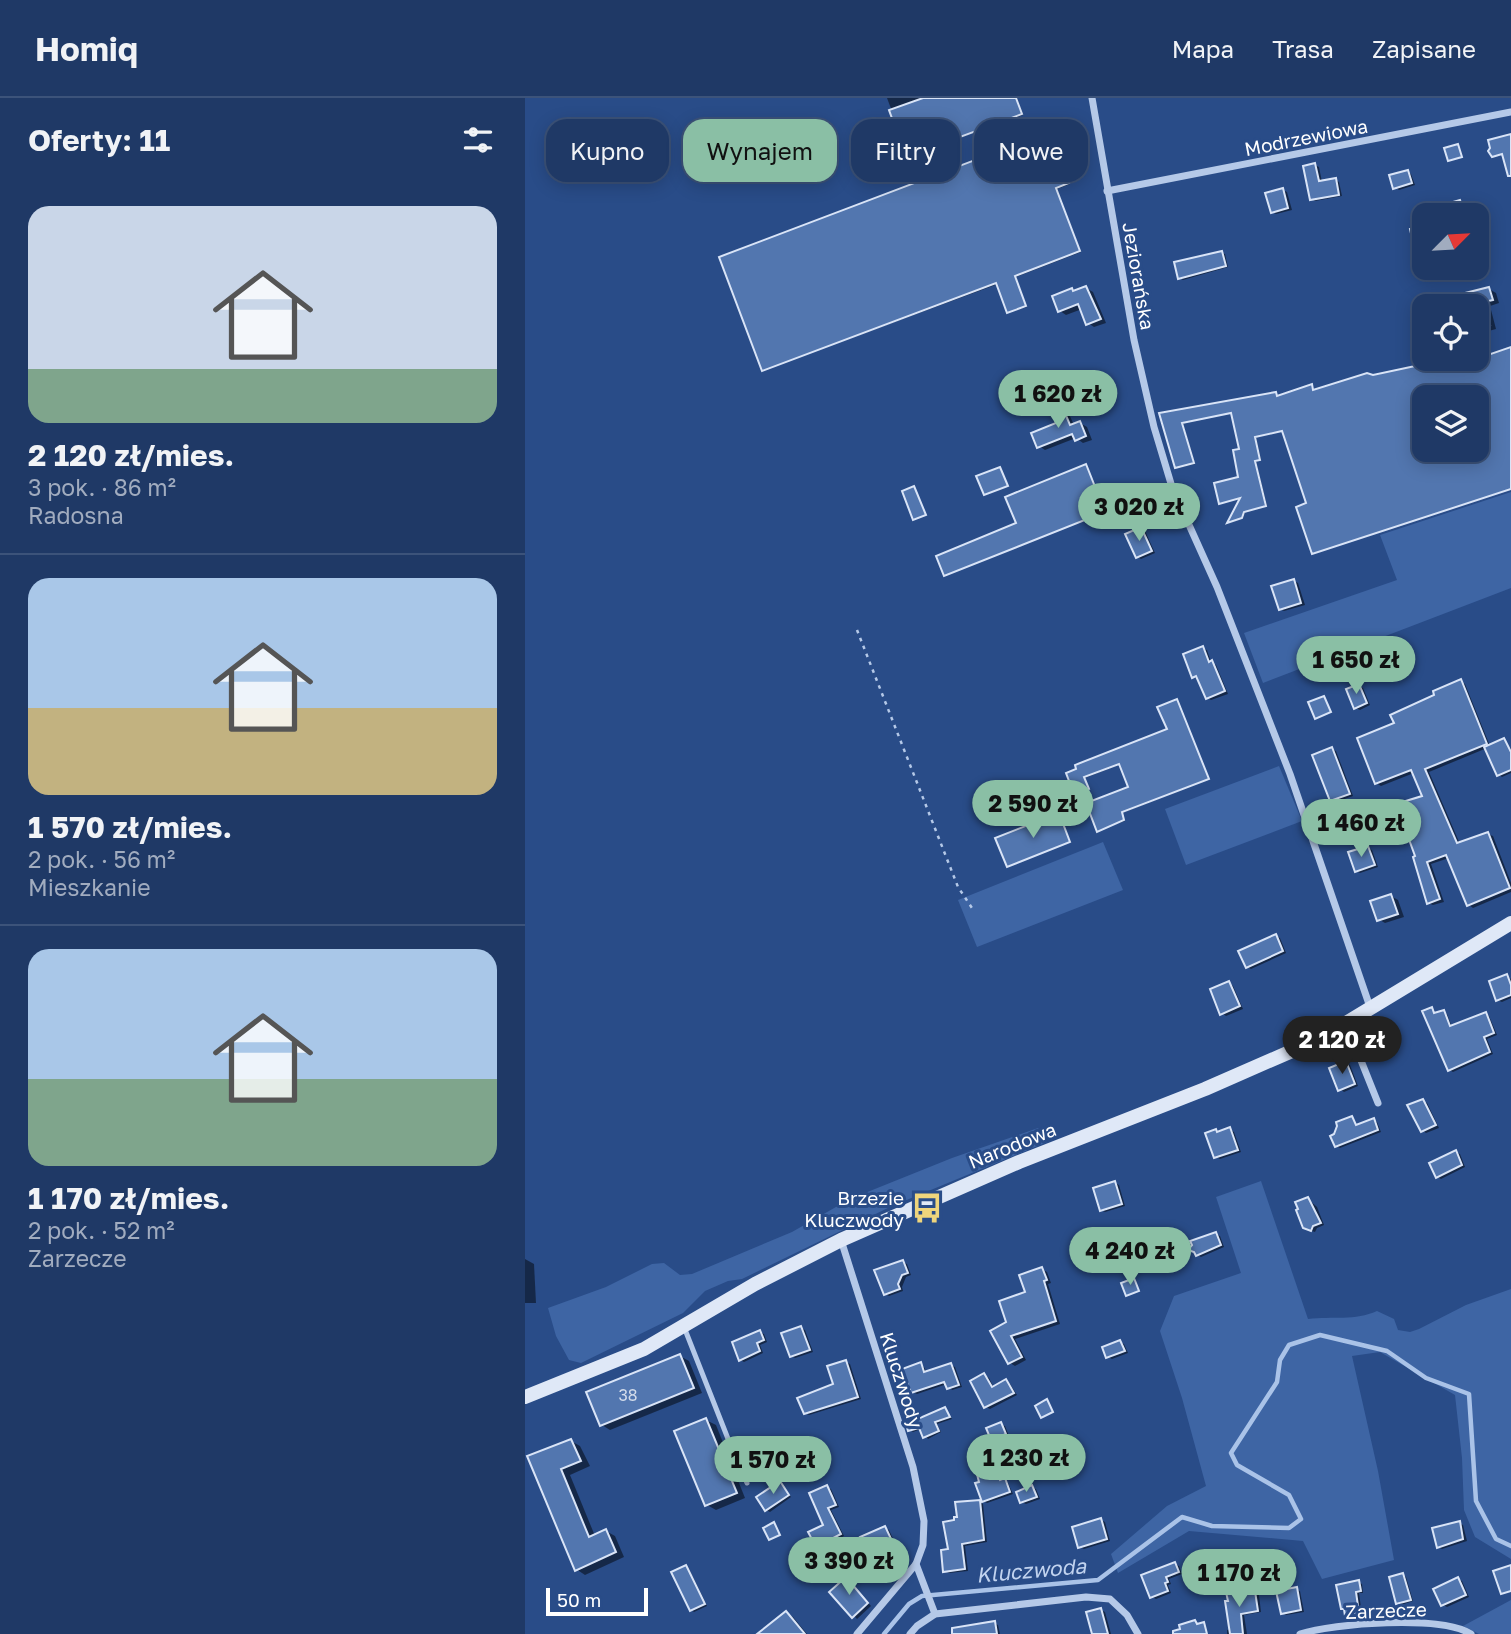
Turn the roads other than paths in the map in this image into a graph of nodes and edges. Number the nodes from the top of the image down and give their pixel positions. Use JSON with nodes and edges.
{"nodes":[{"id":1,"x":1092,"y":98,"type":"edge"},
{"id":2,"x":1511,"y":112,"type":"edge"},
{"id":3,"x":1107,"y":191,"type":"junction"},
{"id":4,"x":1511,"y":923,"type":"edge"},
{"id":5,"x":1371,"y":1008,"type":"junction"},
{"id":6,"x":1346,"y":1023,"type":"junction"},
{"id":7,"x":1378,"y":1103,"type":"dead end"},
{"id":8,"x":841,"y":1240,"type":"junction"},
{"id":9,"x":684,"y":1326,"type":"junction"},
{"id":10,"x":525,"y":1397,"type":"edge"},
{"id":11,"x":747,"y":1483,"type":"dead end"},
{"id":12,"x":916,"y":1564,"type":"junction"},
{"id":13,"x":933,"y":1610,"type":"junction"},
{"id":14,"x":857,"y":1634,"type":"edge"},
{"id":15,"x":910,"y":1634,"type":"edge"},
{"id":16,"x":1138,"y":1634,"type":"edge"},
{"id":17,"x":1300,"y":1634,"type":"edge"},
{"id":18,"x":1471,"y":1634,"type":"edge"}],
"edges":[{"from":1,"to":3,"type":"street","name":"Jeziorańska"},
{"from":2,"to":3,"type":"street","name":"Modrzewiowa"},
{"from":3,"to":5,"type":"street","name":"Jeziorańska"},
{"from":4,"to":5,"type":"street","name":"Narodowa"},
{"from":5,"to":6,"type":"street","name":"Narodowa"},
{"from":6,"to":7,"type":"street"},
{"from":6,"to":8,"type":"street","name":"Narodowa"},
{"from":8,"to":9,"type":"street","name":"Narodowa"},
{"from":8,"to":12,"type":"street","name":"Kluczwody"},
{"from":9,"to":10,"type":"street","name":"Narodowa"},
{"from":9,"to":11,"type":"lane"},
{"from":12,"to":13,"type":"street"},
{"from":12,"to":14,"type":"street","name":"Kluczwody"},
{"from":13,"to":15,"type":"street"},
{"from":13,"to":16,"type":"street"},
{"from":17,"to":18,"type":"street","name":"Zarzecze"}]}
